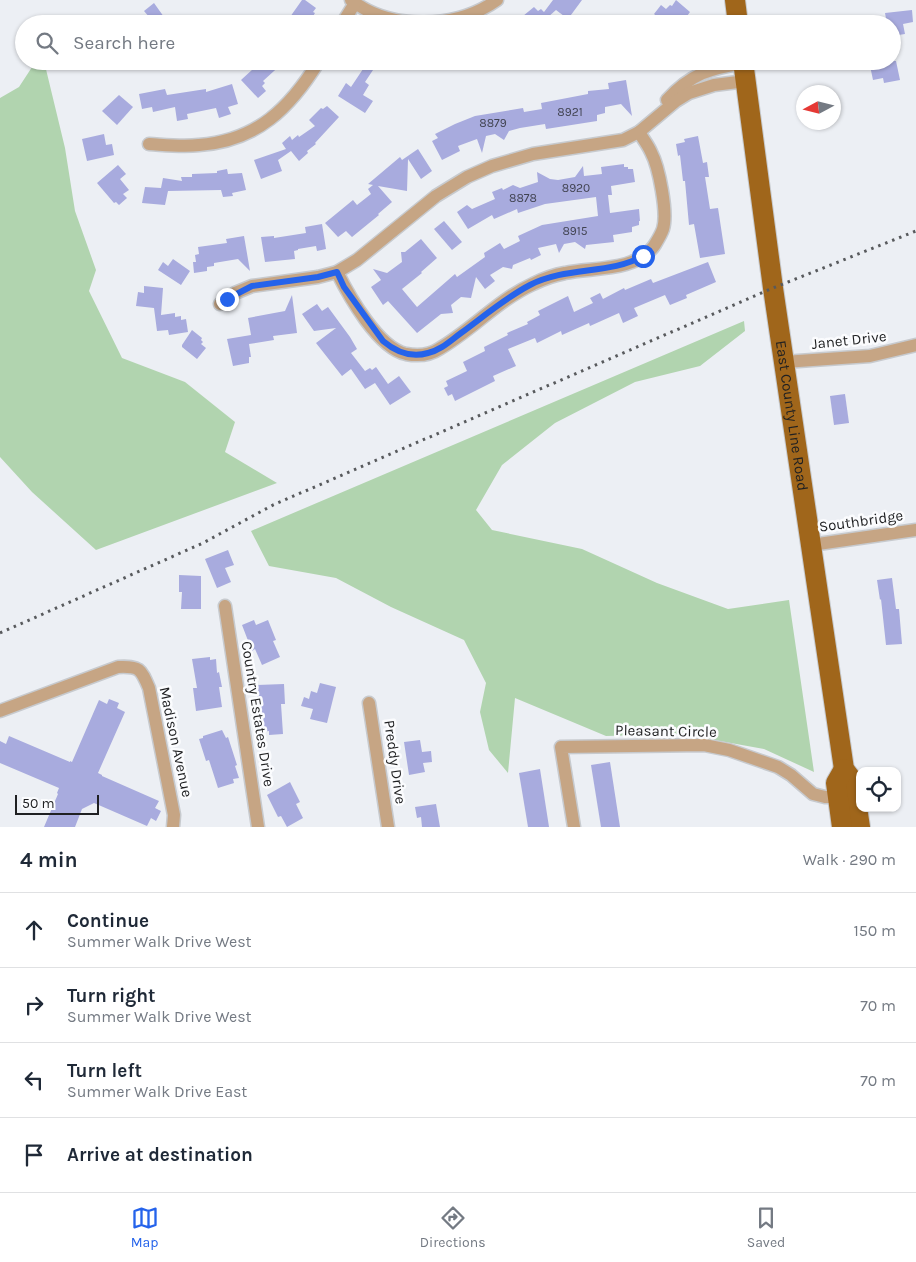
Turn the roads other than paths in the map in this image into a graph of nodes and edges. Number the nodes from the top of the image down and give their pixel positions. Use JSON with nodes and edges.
{"nodes":[{"id":1,"x":497,"y":0,"type":"edge"},
{"id":2,"x":735,"y":0,"type":"edge"},
{"id":3,"x":353,"y":2,"type":"edge"},
{"id":4,"x":346,"y":15,"type":"edge"},
{"id":5,"x":383,"y":15,"type":"edge"},
{"id":6,"x":466,"y":15,"type":"edge"},
{"id":7,"x":737,"y":15,"type":"edge"},
{"id":8,"x":314,"y":70,"type":"edge"},
{"id":9,"x":709,"y":70,"type":"edge"},
{"id":10,"x":740,"y":70,"type":"edge"},
{"id":11,"x":744,"y":70,"type":"edge"},
{"id":12,"x":640,"y":132,"type":"junction"},
{"id":13,"x":150,"y":144,"type":"dead end"},
{"id":14,"x":337,"y":272,"type":"junction"},
{"id":15,"x":220,"y":304,"type":"dead end"},
{"id":16,"x":916,"y":345,"type":"edge"},
{"id":17,"x":784,"y":362,"type":"junction"},
{"id":18,"x":916,"y":530,"type":"edge"},
{"id":19,"x":811,"y":545,"type":"junction"},
{"id":20,"x":225,"y":606,"type":"dead end"},
{"id":21,"x":369,"y":702,"type":"dead end"},
{"id":22,"x":0,"y":711,"type":"edge"},
{"id":23,"x":844,"y":768,"type":"junction"},
{"id":24,"x":837,"y":797,"type":"junction"},
{"id":25,"x":173,"y":827,"type":"edge"},
{"id":26,"x":258,"y":827,"type":"edge"},
{"id":27,"x":388,"y":827,"type":"edge"},
{"id":28,"x":574,"y":827,"type":"edge"},
{"id":29,"x":842,"y":827,"type":"edge"},
{"id":30,"x":860,"y":827,"type":"edge"}],
"edges":[{"from":1,"to":6,"type":"street"},
{"from":2,"to":7,"type":"main road"},
{"from":3,"to":4,"type":"street"},
{"from":3,"to":5,"type":"street"},
{"from":8,"to":13,"type":"street"},
{"from":9,"to":12,"type":"street"},
{"from":10,"to":12,"type":"street"},
{"from":11,"to":17,"type":"main road","name":"East County Line Road"},
{"from":12,"to":14,"type":"street"},
{"from":12,"to":14,"type":"street"},
{"from":14,"to":15,"type":"street"},
{"from":16,"to":17,"type":"street","name":"Janet Drive"},
{"from":17,"to":19,"type":"main road","name":"East County Line Road"},
{"from":18,"to":19,"type":"street","name":"Southbridge"},
{"from":19,"to":23,"type":"main road","name":"East County Line Road"},
{"from":20,"to":26,"type":"street","name":"Country Estates Drive"},
{"from":21,"to":27,"type":"street","name":"Preddy Drive"},
{"from":22,"to":25,"type":"street","name":"Madison Avenue"},
{"from":23,"to":24,"type":"main road","name":"East County Line Road"},
{"from":23,"to":30,"type":"main road","name":"East County Line Road"},
{"from":24,"to":28,"type":"street","name":"Pleasant Circle"},
{"from":24,"to":29,"type":"main road","name":"East County Line Road"}]}
